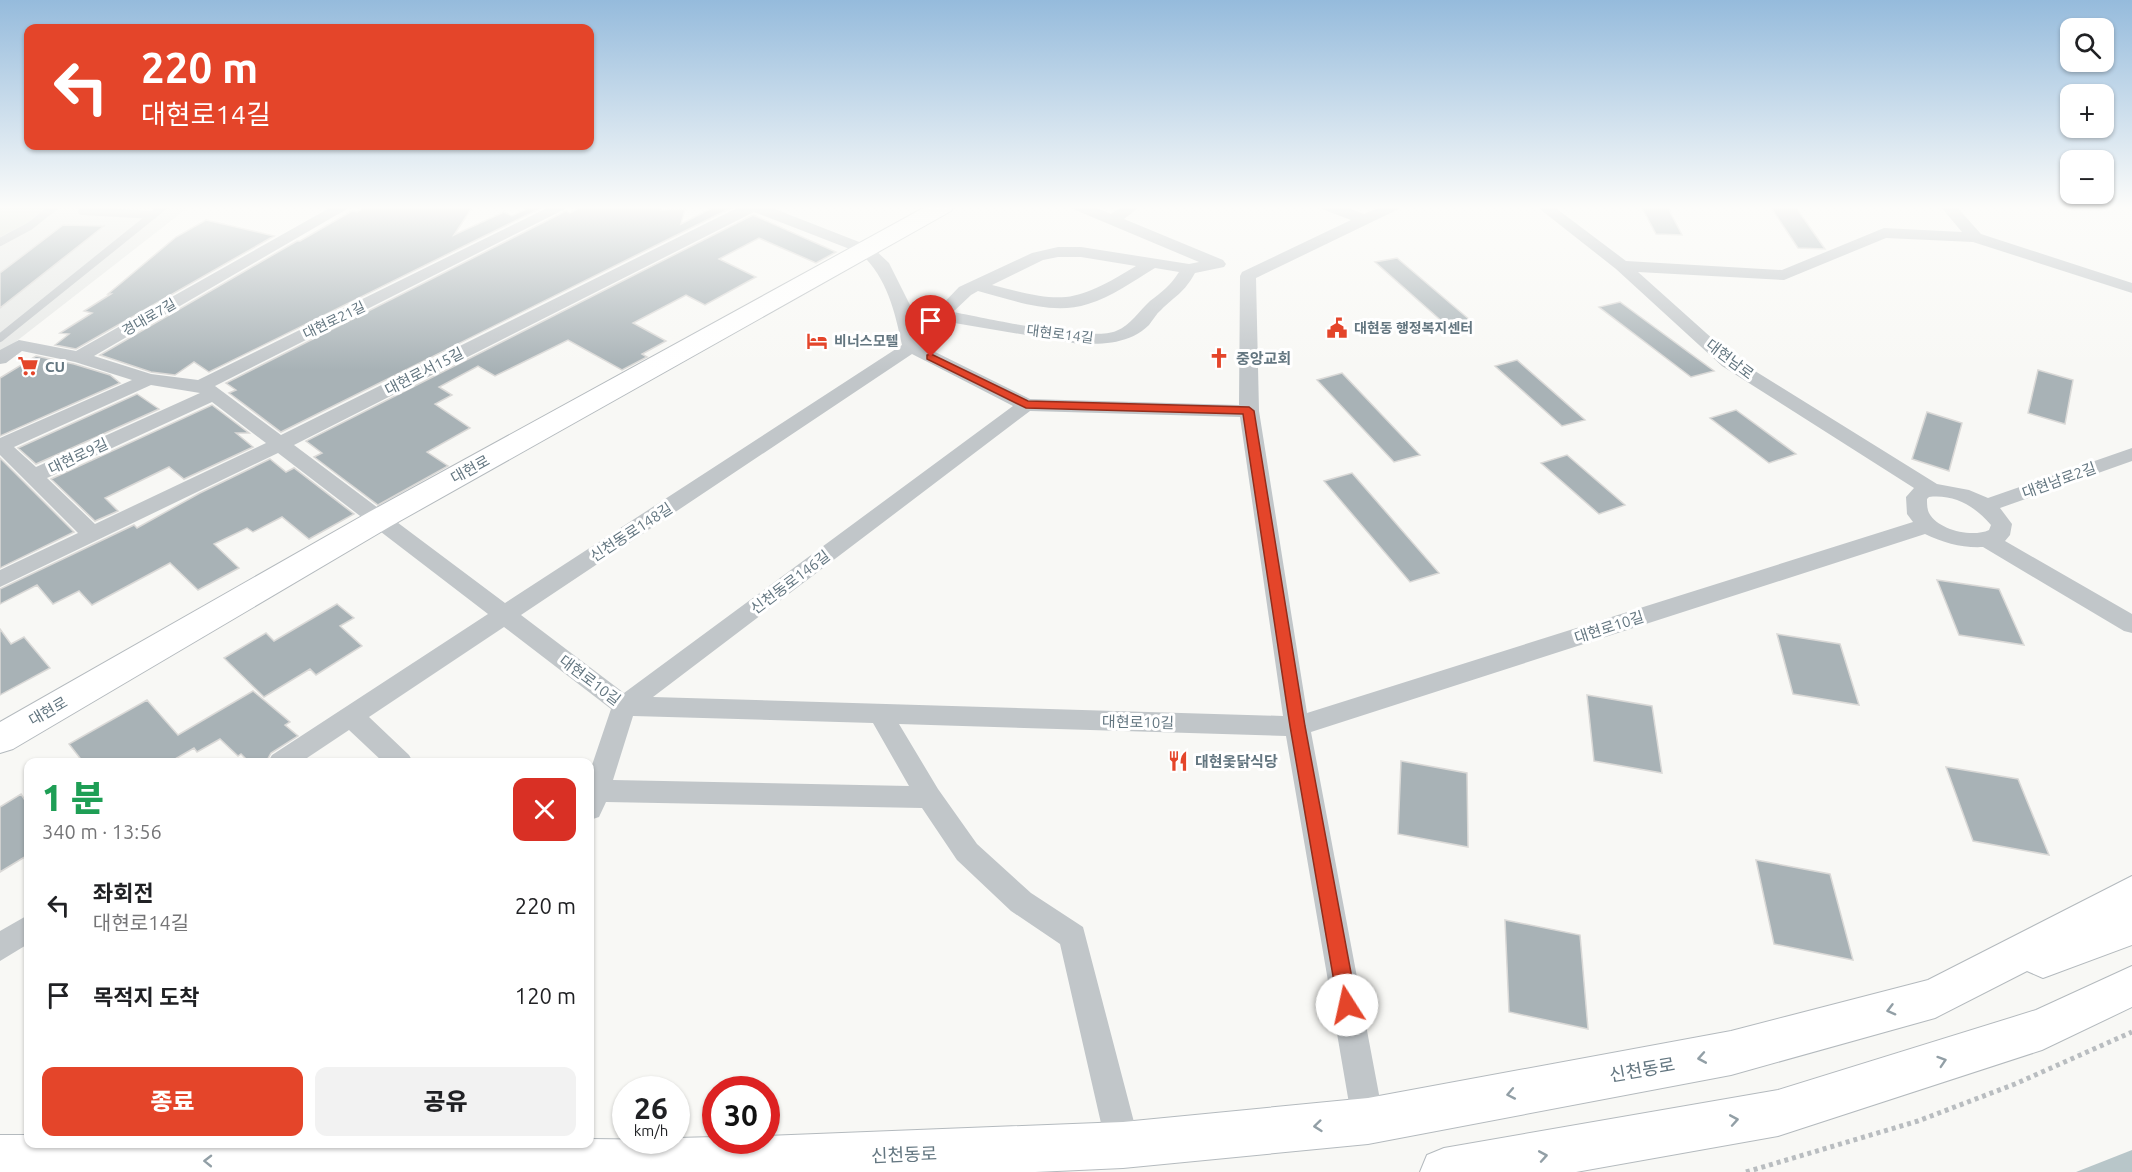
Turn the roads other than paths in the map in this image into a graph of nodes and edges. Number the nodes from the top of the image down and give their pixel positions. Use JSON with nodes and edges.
{"nodes":[{"id":1,"x":96,"y":261,"type":"edge"},
{"id":2,"x":249,"y":261,"type":"edge"},
{"id":3,"x":458,"y":261,"type":"edge"},
{"id":4,"x":644,"y":261,"type":"edge"},
{"id":5,"x":847,"y":261,"type":"edge"},
{"id":6,"x":878,"y":261,"type":"edge"},
{"id":7,"x":1028,"y":261,"type":"edge"},
{"id":8,"x":1137,"y":261,"type":"edge"},
{"id":9,"x":1211,"y":261,"type":"edge"},
{"id":10,"x":1279,"y":261,"type":"edge"},
{"id":11,"x":1615,"y":261,"type":"edge"},
{"id":12,"x":1818,"y":261,"type":"edge"},
{"id":13,"x":2048,"y":261,"type":"edge"},
{"id":14,"x":1152,"y":263,"type":"junction"},
{"id":15,"x":1217,"y":263,"type":"junction"},
{"id":16,"x":1622,"y":266,"type":"junction"},
{"id":17,"x":1189,"y":269,"type":"junction"},
{"id":18,"x":1248,"y":276,"type":"junction"},
{"id":19,"x":977,"y":286,"type":"junction"},
{"id":20,"x":2132,"y":288,"type":"edge"},
{"id":21,"x":903,"y":309,"type":"junction"},
{"id":22,"x":940,"y":316,"type":"junction"},
{"id":23,"x":0,"y":338,"type":"edge"},
{"id":24,"x":912,"y":347,"type":"junction"},
{"id":25,"x":79,"y":357,"type":"junction"},
{"id":26,"x":0,"y":359,"type":"edge"},
{"id":27,"x":149,"y":379,"type":"junction"},
{"id":28,"x":207,"y":390,"type":"junction"},
{"id":29,"x":1026,"y":405,"type":"junction"},
{"id":30,"x":1249,"y":411,"type":"junction"},
{"id":31,"x":280,"y":444,"type":"junction"},
{"id":32,"x":2132,"y":454,"type":"edge"},
{"id":33,"x":34,"y":476,"type":"junction"},
{"id":34,"x":1932,"y":490,"type":"junction"},
{"id":35,"x":1986,"y":506,"type":"junction"},
{"id":36,"x":380,"y":519,"type":"junction"},
{"id":37,"x":1929,"y":525,"type":"junction"},
{"id":38,"x":93,"y":535,"type":"junction"},
{"id":39,"x":1995,"y":536,"type":"junction"},
{"id":40,"x":0,"y":579,"type":"edge"},
{"id":41,"x":2132,"y":607,"type":"edge"},
{"id":42,"x":504,"y":614,"type":"junction"},
{"id":43,"x":2132,"y":626,"type":"edge"},
{"id":44,"x":624,"y":706,"type":"junction"},
{"id":45,"x":881,"y":715,"type":"junction"},
{"id":46,"x":351,"y":716,"type":"junction"},
{"id":47,"x":1297,"y":726,"type":"junction"},
{"id":48,"x":0,"y":739,"type":"edge"},
{"id":49,"x":287,"y":758,"type":"edge"},
{"id":50,"x":396,"y":758,"type":"edge"},
{"id":51,"x":594,"y":791,"type":"edge"},
{"id":52,"x":594,"y":797,"type":"edge"},
{"id":53,"x":929,"y":797,"type":"junction"},
{"id":54,"x":2132,"y":894,"type":"edge"},
{"id":55,"x":2132,"y":927,"type":"edge"},
{"id":56,"x":24,"y":931,"type":"edge"},
{"id":57,"x":0,"y":947,"type":"edge"},
{"id":58,"x":2132,"y":986,"type":"edge"},
{"id":59,"x":1935,"y":999,"type":"junction"},
{"id":60,"x":1368,"y":1121,"type":"junction"},
{"id":61,"x":1123,"y":1145,"type":"junction"},
{"id":62,"x":480,"y":1154,"type":"edge"},
{"id":63,"x":0,"y":1158,"type":"edge"},
{"id":64,"x":397,"y":1172,"type":"edge"},
{"id":65,"x":1443,"y":1172,"type":"edge"}],
"edges":[{"from":1,"to":23,"type":"lane"},
{"from":2,"to":25,"type":"street","name":"경대로7길"},
{"from":3,"to":28,"type":"street","name":"대현로21길"},
{"from":4,"to":31,"type":"street","name":"대현로서15길"},
{"from":5,"to":36,"type":"main road","name":"대현로"},
{"from":6,"to":21,"type":"street"},
{"from":7,"to":19,"type":"street"},
{"from":8,"to":14,"type":"street"},
{"from":9,"to":15,"type":"street"},
{"from":10,"to":18,"type":"street"},
{"from":11,"to":16,"type":"street","name":"대현남로"},
{"from":12,"to":16,"type":"street"},
{"from":13,"to":20,"type":"street"},
{"from":14,"to":17,"type":"street"},
{"from":14,"to":19,"type":"street"},
{"from":15,"to":17,"type":"street"},
{"from":15,"to":18,"type":"street"},
{"from":16,"to":34,"type":"street","name":"대현남로"},
{"from":17,"to":22,"type":"street","name":"대현로14길"},
{"from":18,"to":30,"type":"street"},
{"from":19,"to":22,"type":"street"},
{"from":21,"to":22,"type":"street","name":"대현로14길"},
{"from":21,"to":24,"type":"street"},
{"from":24,"to":29,"type":"street"},
{"from":24,"to":42,"type":"street","name":"신천동로148길"},
{"from":25,"to":26,"type":"street"},
{"from":25,"to":27,"type":"street"},
{"from":27,"to":28,"type":"street"},
{"from":27,"to":33,"type":"street","name":"대현로9길"},
{"from":28,"to":31,"type":"street"},
{"from":28,"to":33,"type":"street","name":"대현로9길"},
{"from":29,"to":30,"type":"street"},
{"from":29,"to":44,"type":"street","name":"신천동로146길"},
{"from":30,"to":47,"type":"street"},
{"from":31,"to":36,"type":"street"},
{"from":31,"to":38,"type":"street","name":"대현로서15길"},
{"from":32,"to":35,"type":"street","name":"대현남로2길"},
{"from":33,"to":38,"type":"street"},
{"from":34,"to":35,"type":"street"},
{"from":34,"to":37,"type":"street"},
{"from":35,"to":39,"type":"street"},
{"from":36,"to":42,"type":"street","name":"대현로10길"},
{"from":36,"to":48,"type":"main road","name":"대현로"},
{"from":37,"to":39,"type":"street"},
{"from":37,"to":47,"type":"street","name":"대현로10길"},
{"from":38,"to":40,"type":"street","name":"대현로서15길"},
{"from":39,"to":41,"type":"street"},
{"from":39,"to":43,"type":"street"},
{"from":42,"to":44,"type":"street","name":"대현로10길"},
{"from":42,"to":46,"type":"street","name":"신천동로148길"},
{"from":44,"to":45,"type":"street","name":"대현로10길"},
{"from":44,"to":51,"type":"street"},
{"from":45,"to":47,"type":"street","name":"대현로10길"},
{"from":45,"to":53,"type":"street"},
{"from":46,"to":49,"type":"street","name":"신천동로148길"},
{"from":46,"to":50,"type":"street"},
{"from":47,"to":60,"type":"street"},
{"from":52,"to":53,"type":"street"},
{"from":53,"to":61,"type":"street"},
{"from":54,"to":59,"type":"main road","name":"신천동로"},
{"from":55,"to":59,"type":"main road"},
{"from":56,"to":57,"type":"street"},
{"from":65,"to":58,"type":"main road","one_way":true},
{"from":59,"to":60,"type":"main road","name":"신천동로","one_way":true},
{"from":60,"to":61,"type":"main road","name":"신천동로","one_way":true},
{"from":61,"to":62,"type":"main road","name":"신천동로"},
{"from":62,"to":63,"type":"main road","one_way":true},
{"from":62,"to":64,"type":"main road","name":"신천동로"}]}
